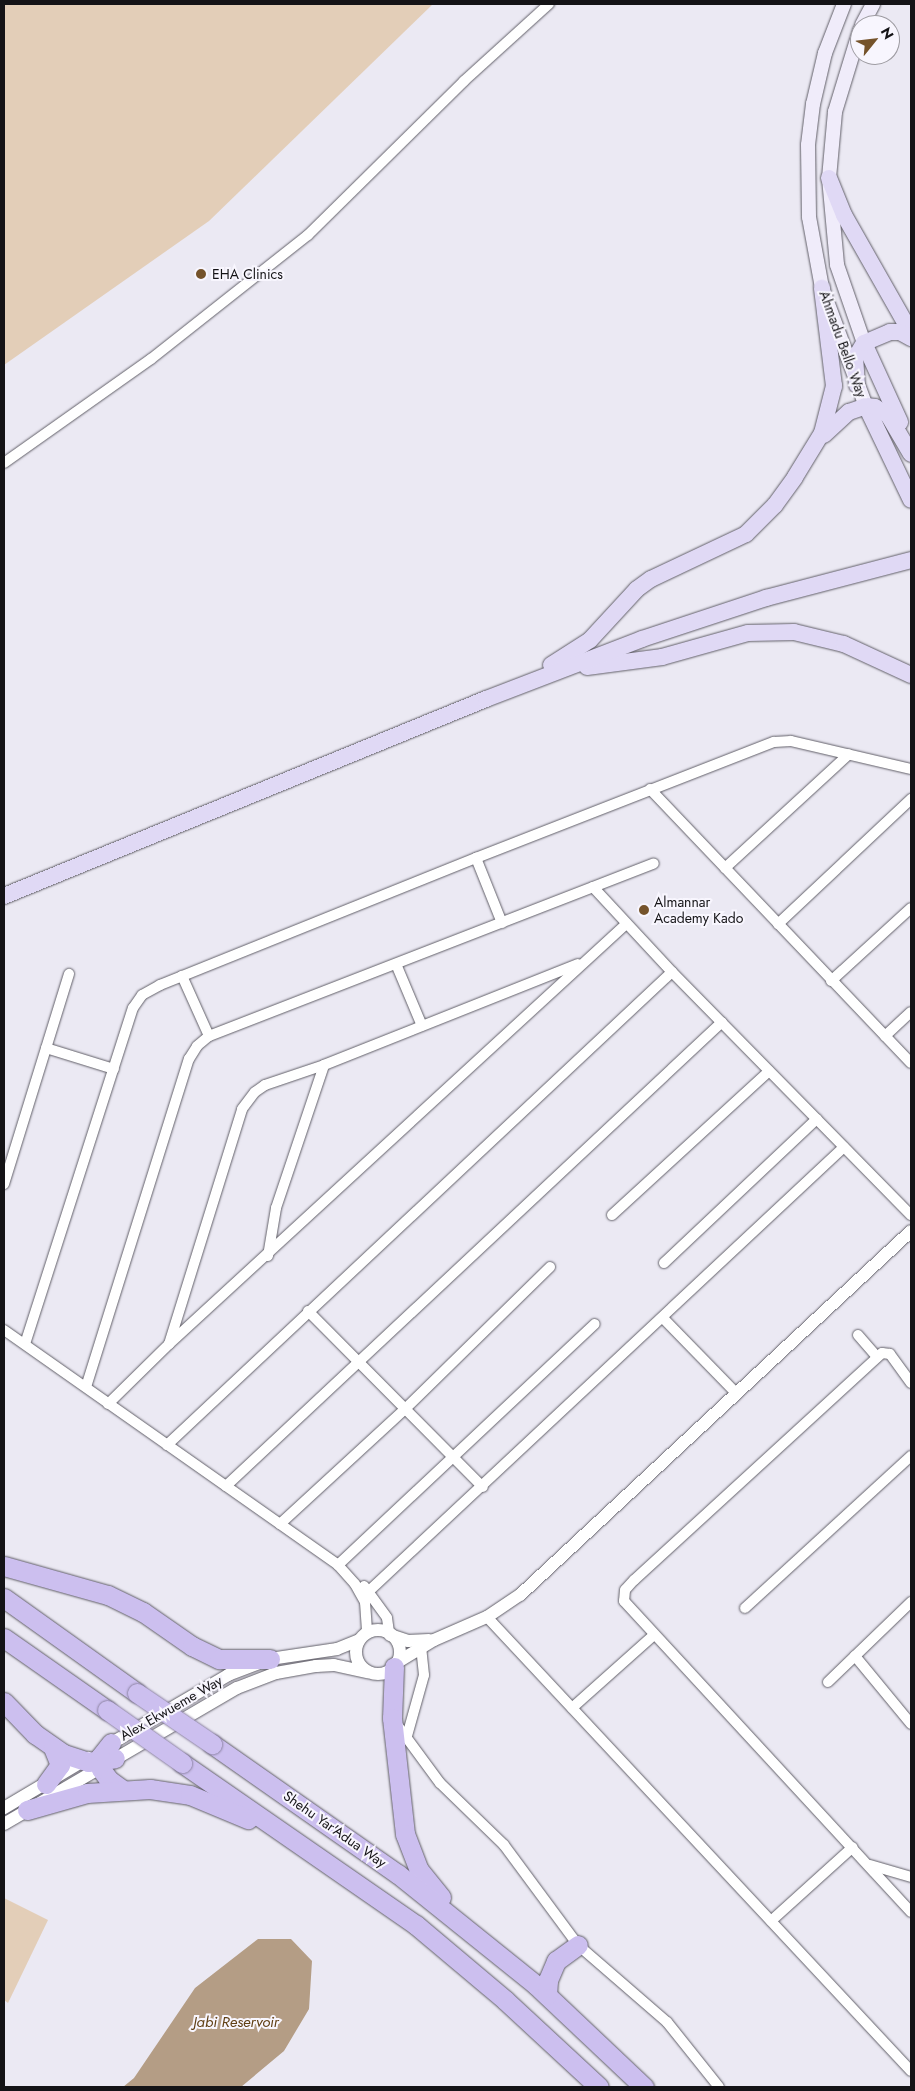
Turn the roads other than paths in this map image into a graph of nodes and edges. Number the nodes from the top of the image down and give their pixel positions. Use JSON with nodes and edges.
{"nodes":[{"id":1,"x":549,"y":4,"type":"edge"},
{"id":2,"x":844,"y":4,"type":"edge"},
{"id":3,"x":850,"y":63,"type":"edge"},
{"id":4,"x":829,"y":178,"type":"junction"},
{"id":5,"x":822,"y":288,"type":"junction"},
{"id":6,"x":911,"y":333,"type":"edge"},
{"id":7,"x":911,"y":338,"type":"edge"},
{"id":8,"x":864,"y":343,"type":"junction"},
{"id":9,"x":857,"y":385,"type":"junction"},
{"id":10,"x":866,"y":406,"type":"junction"},
{"id":11,"x":815,"y":446,"type":"junction"},
{"id":12,"x":911,"y":447,"type":"edge"},
{"id":13,"x":911,"y":454,"type":"edge"},
{"id":14,"x":4,"y":463,"type":"edge"},
{"id":15,"x":908,"y":494,"type":"edge"},
{"id":16,"x":911,"y":560,"type":"edge"},
{"id":17,"x":555,"y":672,"type":"junction"},
{"id":18,"x":911,"y":675,"type":"edge"},
{"id":19,"x":486,"y":699,"type":"junction"},
{"id":20,"x":849,"y":754,"type":"junction"},
{"id":21,"x":911,"y":769,"type":"edge"},
{"id":22,"x":650,"y":789,"type":"junction"},
{"id":23,"x":911,"y":799,"type":"edge"},
{"id":24,"x":476,"y":858,"type":"junction"},
{"id":25,"x":654,"y":863,"type":"dead end"},
{"id":26,"x":725,"y":868,"type":"junction"},
{"id":27,"x":594,"y":887,"type":"junction"},
{"id":28,"x":5,"y":895,"type":"edge"},
{"id":29,"x":911,"y":908,"type":"edge"},
{"id":30,"x":502,"y":923,"type":"junction"},
{"id":31,"x":626,"y":924,"type":"junction"},
{"id":32,"x":778,"y":924,"type":"junction"},
{"id":33,"x":583,"y":962,"type":"junction"},
{"id":34,"x":396,"y":964,"type":"junction"},
{"id":35,"x":672,"y":972,"type":"junction"},
{"id":36,"x":69,"y":974,"type":"dead end"},
{"id":37,"x":182,"y":976,"type":"junction"},
{"id":38,"x":831,"y":981,"type":"junction"},
{"id":39,"x":911,"y":1012,"type":"edge"},
{"id":40,"x":722,"y":1022,"type":"junction"},
{"id":41,"x":422,"y":1026,"type":"junction"},
{"id":42,"x":209,"y":1036,"type":"junction"},
{"id":43,"x":885,"y":1036,"type":"junction"},
{"id":44,"x":46,"y":1048,"type":"junction"},
{"id":45,"x":911,"y":1064,"type":"edge"},
{"id":46,"x":324,"y":1065,"type":"junction"},
{"id":47,"x":114,"y":1069,"type":"junction"},
{"id":48,"x":769,"y":1071,"type":"junction"},
{"id":49,"x":817,"y":1119,"type":"junction"},
{"id":50,"x":844,"y":1147,"type":"junction"},
{"id":51,"x":4,"y":1184,"type":"edge"},
{"id":52,"x":612,"y":1215,"type":"dead end"},
{"id":53,"x":911,"y":1216,"type":"edge"},
{"id":54,"x":911,"y":1231,"type":"edge"},
{"id":55,"x":268,"y":1256,"type":"junction"},
{"id":56,"x":664,"y":1262,"type":"dead end"},
{"id":57,"x":550,"y":1267,"type":"dead end"},
{"id":58,"x":308,"y":1311,"type":"junction"},
{"id":59,"x":663,"y":1318,"type":"junction"},
{"id":60,"x":596,"y":1324,"type":"dead end"},
{"id":61,"x":4,"y":1330,"type":"edge"},
{"id":62,"x":858,"y":1335,"type":"dead end"},
{"id":63,"x":25,"y":1344,"type":"junction"},
{"id":64,"x":169,"y":1344,"type":"junction"},
{"id":65,"x":877,"y":1357,"type":"junction"},
{"id":66,"x":357,"y":1362,"type":"junction"},
{"id":67,"x":911,"y":1383,"type":"edge"},
{"id":68,"x":86,"y":1388,"type":"junction"},
{"id":69,"x":736,"y":1393,"type":"junction"},
{"id":70,"x":108,"y":1404,"type":"junction"},
{"id":71,"x":405,"y":1409,"type":"junction"},
{"id":72,"x":166,"y":1445,"type":"junction"},
{"id":73,"x":911,"y":1456,"type":"edge"},
{"id":74,"x":453,"y":1458,"type":"junction"},
{"id":75,"x":226,"y":1486,"type":"junction"},
{"id":76,"x":483,"y":1487,"type":"junction"},
{"id":77,"x":280,"y":1524,"type":"junction"},
{"id":78,"x":338,"y":1564,"type":"junction"},
{"id":79,"x":4,"y":1566,"type":"edge"},
{"id":80,"x":347,"y":1574,"type":"junction"},
{"id":81,"x":369,"y":1591,"type":"junction"},
{"id":82,"x":4,"y":1598,"type":"edge"},
{"id":83,"x":911,"y":1602,"type":"edge"},
{"id":84,"x":745,"y":1608,"type":"dead end"},
{"id":85,"x":487,"y":1617,"type":"junction"},
{"id":86,"x":390,"y":1634,"type":"junction"},
{"id":87,"x":654,"y":1635,"type":"junction"},
{"id":88,"x":363,"y":1636,"type":"junction"},
{"id":89,"x":4,"y":1638,"type":"edge"},
{"id":90,"x":434,"y":1640,"type":"junction"},
{"id":91,"x":421,"y":1646,"type":"junction"},
{"id":92,"x":855,"y":1656,"type":"junction"},
{"id":93,"x":270,"y":1659,"type":"junction"},
{"id":94,"x":395,"y":1665,"type":"junction"},
{"id":95,"x":368,"y":1672,"type":"junction"},
{"id":96,"x":828,"y":1682,"type":"dead end"},
{"id":97,"x":4,"y":1702,"type":"edge"},
{"id":98,"x":572,"y":1708,"type":"junction"},
{"id":99,"x":392,"y":1718,"type":"junction"},
{"id":100,"x":911,"y":1724,"type":"edge"},
{"id":101,"x":407,"y":1736,"type":"junction"},
{"id":102,"x":53,"y":1748,"type":"junction"},
{"id":103,"x":102,"y":1758,"type":"junction"},
{"id":104,"x":46,"y":1784,"type":"junction"},
{"id":105,"x":123,"y":1790,"type":"junction"},
{"id":106,"x":4,"y":1808,"type":"edge"},
{"id":107,"x":27,"y":1810,"type":"junction"},
{"id":108,"x":4,"y":1824,"type":"edge"},
{"id":109,"x":853,"y":1848,"type":"junction"},
{"id":110,"x":312,"y":1850,"type":"junction"},
{"id":111,"x":869,"y":1865,"type":"junction"},
{"id":112,"x":911,"y":1877,"type":"edge"},
{"id":113,"x":911,"y":1912,"type":"edge"},
{"id":114,"x":770,"y":1921,"type":"junction"},
{"id":115,"x":578,"y":1945,"type":"junction"},
{"id":116,"x":489,"y":1947,"type":"junction"},
{"id":117,"x":547,"y":1995,"type":"junction"},
{"id":118,"x":911,"y":2072,"type":"edge"},
{"id":119,"x":599,"y":2087,"type":"edge"},
{"id":120,"x":644,"y":2087,"type":"edge"},
{"id":121,"x":719,"y":2087,"type":"edge"}],
"edges":[{"from":1,"to":14,"type":"street"},
{"from":2,"to":5,"type":"main road","name":"Ahmadu Bello Way"},
{"from":3,"to":4,"type":"main road","name":"Ahmadu Bello Way"},
{"from":4,"to":6,"type":"main road"},
{"from":4,"to":8,"type":"main road","name":"Ahmadu Bello Way"},
{"from":5,"to":9,"type":"main road","name":"Ahmadu Bello Way"},
{"from":5,"to":11,"type":"main road"},
{"from":7,"to":8,"type":"main road"},
{"from":8,"to":9,"type":"main road"},
{"from":8,"to":12,"type":"main road","name":"Ahmadu Bello Way"},
{"from":9,"to":10,"type":"main road","name":"Ahmadu Bello Way"},
{"from":10,"to":11,"type":"main road"},
{"from":10,"to":13,"type":"main road"},
{"from":10,"to":15,"type":"main road","name":"Ahmadu Bello Way"},
{"from":11,"to":19,"type":"main road"},
{"from":16,"to":17,"type":"main road"},
{"from":17,"to":18,"type":"main road"},
{"from":17,"to":19,"type":"main road"},
{"from":19,"to":28,"type":"main road"},
{"from":20,"to":21,"type":"street"},
{"from":20,"to":22,"type":"street"},
{"from":20,"to":26,"type":"street"},
{"from":22,"to":24,"type":"street"},
{"from":22,"to":26,"type":"street"},
{"from":23,"to":32,"type":"street"},
{"from":24,"to":30,"type":"street"},
{"from":24,"to":37,"type":"street"},
{"from":25,"to":27,"type":"street"},
{"from":26,"to":32,"type":"street"},
{"from":27,"to":30,"type":"street"},
{"from":27,"to":31,"type":"street"},
{"from":29,"to":38,"type":"street"},
{"from":30,"to":34,"type":"street"},
{"from":31,"to":33,"type":"street"},
{"from":31,"to":35,"type":"street"},
{"from":32,"to":38,"type":"street"},
{"from":33,"to":41,"type":"street"},
{"from":33,"to":55,"type":"street"},
{"from":34,"to":41,"type":"street"},
{"from":34,"to":42,"type":"street"},
{"from":35,"to":40,"type":"street"},
{"from":35,"to":58,"type":"street"},
{"from":36,"to":44,"type":"street"},
{"from":37,"to":42,"type":"street"},
{"from":37,"to":47,"type":"street"},
{"from":38,"to":43,"type":"street"},
{"from":39,"to":43,"type":"street"},
{"from":40,"to":48,"type":"street"},
{"from":40,"to":66,"type":"street"},
{"from":41,"to":46,"type":"street"},
{"from":42,"to":68,"type":"street"},
{"from":43,"to":45,"type":"street"},
{"from":44,"to":47,"type":"street"},
{"from":44,"to":51,"type":"street"},
{"from":46,"to":55,"type":"street"},
{"from":46,"to":64,"type":"street"},
{"from":47,"to":63,"type":"street"},
{"from":48,"to":49,"type":"street"},
{"from":48,"to":52,"type":"street"},
{"from":49,"to":50,"type":"street"},
{"from":49,"to":56,"type":"street"},
{"from":50,"to":53,"type":"street"},
{"from":50,"to":59,"type":"street"},
{"from":54,"to":69,"type":"street"},
{"from":55,"to":64,"type":"street"},
{"from":57,"to":71,"type":"street"},
{"from":58,"to":66,"type":"street"},
{"from":58,"to":72,"type":"street"},
{"from":59,"to":69,"type":"street"},
{"from":59,"to":76,"type":"street"},
{"from":60,"to":74,"type":"street"},
{"from":61,"to":63,"type":"street"},
{"from":62,"to":65,"type":"street"},
{"from":63,"to":68,"type":"street"},
{"from":64,"to":70,"type":"street"},
{"from":65,"to":67,"type":"street"},
{"from":65,"to":87,"type":"street"},
{"from":66,"to":71,"type":"street"},
{"from":66,"to":75,"type":"street"},
{"from":68,"to":70,"type":"street"},
{"from":69,"to":85,"type":"street"},
{"from":70,"to":72,"type":"street"},
{"from":71,"to":74,"type":"street"},
{"from":71,"to":77,"type":"street"},
{"from":72,"to":75,"type":"street"},
{"from":73,"to":84,"type":"street"},
{"from":74,"to":76,"type":"street"},
{"from":74,"to":78,"type":"street"},
{"from":75,"to":77,"type":"street"},
{"from":76,"to":81,"type":"street"},
{"from":77,"to":78,"type":"street"},
{"from":78,"to":80,"type":"street"},
{"from":79,"to":93,"type":"highway"},
{"from":80,"to":81,"type":"street"},
{"from":80,"to":88,"type":"street"},
{"from":81,"to":86,"type":"street"},
{"from":82,"to":116,"type":"highway","name":"Shehu Yar'Adua Way","bridge":true},
{"from":83,"to":92,"type":"street"},
{"from":85,"to":90,"type":"street"},
{"from":85,"to":98,"type":"street"},
{"from":86,"to":88,"type":"street"},
{"from":86,"to":90,"type":"street"},
{"from":86,"to":94,"type":"street"},
{"from":87,"to":98,"type":"street"},
{"from":87,"to":109,"type":"street"},
{"from":88,"to":93,"type":"street","name":"Alex Ekwueme Way"},
{"from":88,"to":95,"type":"street"},
{"from":89,"to":110,"type":"highway","bridge":true},
{"from":90,"to":91,"type":"street"},
{"from":91,"to":94,"type":"street"},
{"from":91,"to":101,"type":"street"},
{"from":92,"to":96,"type":"street"},
{"from":92,"to":100,"type":"street"},
{"from":93,"to":103,"type":"street","name":"Alex Ekwueme Way"},
{"from":94,"to":95,"type":"street"},
{"from":94,"to":99,"type":"highway"},
{"from":95,"to":103,"type":"street","name":"Alex Ekwueme Way"},
{"from":97,"to":102,"type":"highway"},
{"from":98,"to":114,"type":"street"},
{"from":99,"to":101,"type":"street"},
{"from":99,"to":116,"type":"highway"},
{"from":101,"to":115,"type":"street"},
{"from":102,"to":103,"type":"highway"},
{"from":102,"to":104,"type":"highway"},
{"from":103,"to":104,"type":"street","name":"Alex Ekwueme Way"},
{"from":103,"to":105,"type":"highway"},
{"from":103,"to":107,"type":"street","name":"Alex Ekwueme Way"},
{"from":104,"to":106,"type":"street","name":"Alex Ekwueme Way"},
{"from":105,"to":107,"type":"highway"},
{"from":105,"to":110,"type":"highway"},
{"from":107,"to":108,"type":"street","name":"Alex Ekwueme Way"},
{"from":109,"to":111,"type":"street"},
{"from":109,"to":114,"type":"street"},
{"from":110,"to":119,"type":"highway"},
{"from":111,"to":112,"type":"street"},
{"from":111,"to":113,"type":"street"},
{"from":114,"to":118,"type":"street"},
{"from":115,"to":117,"type":"highway"},
{"from":115,"to":121,"type":"street"},
{"from":116,"to":117,"type":"highway","name":"Shehu Yar'Adua Way"},
{"from":117,"to":120,"type":"highway","name":"Shehu Yar'Adua Way"}]}
